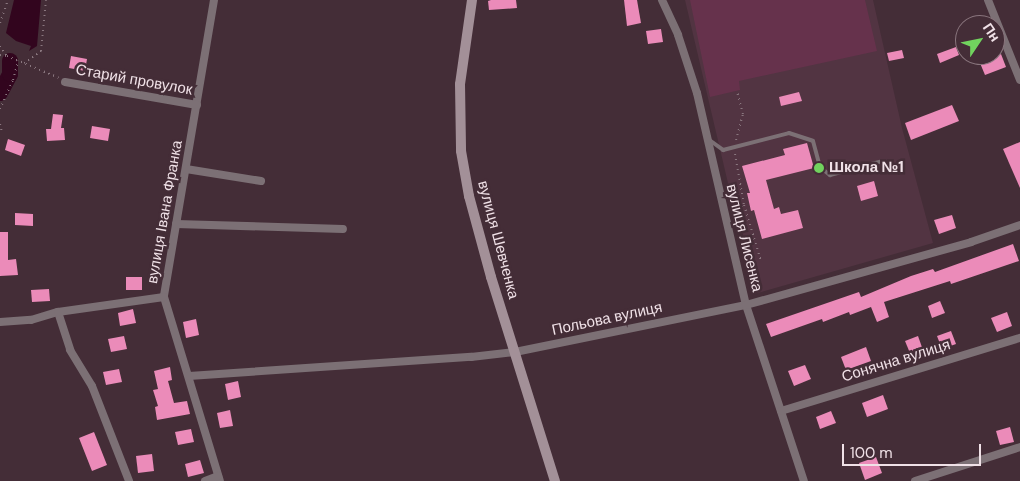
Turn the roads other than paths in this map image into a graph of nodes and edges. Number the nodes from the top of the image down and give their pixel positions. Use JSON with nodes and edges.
{"nodes":[{"id":1,"x":214,"y":0,"type":"edge"},
{"id":2,"x":472,"y":0,"type":"edge"},
{"id":3,"x":662,"y":0,"type":"edge"},
{"id":4,"x":988,"y":0,"type":"edge"},
{"id":5,"x":1020,"y":80,"type":"edge"},
{"id":6,"x":66,"y":82,"type":"dead end"},
{"id":7,"x":197,"y":105,"type":"junction"},
{"id":8,"x":707,"y":138,"type":"junction"},
{"id":9,"x":879,"y":162,"type":"dead end"},
{"id":10,"x":186,"y":169,"type":"junction"},
{"id":11,"x":261,"y":181,"type":"dead end"},
{"id":12,"x":176,"y":224,"type":"junction"},
{"id":13,"x":1020,"y":225,"type":"edge"},
{"id":14,"x":343,"y":229,"type":"dead end"},
{"id":15,"x":164,"y":297,"type":"junction"},
{"id":16,"x":746,"y":305,"type":"junction"},
{"id":17,"x":58,"y":312,"type":"junction"},
{"id":18,"x":0,"y":322,"type":"edge"},
{"id":19,"x":1020,"y":338,"type":"edge"},
{"id":20,"x":515,"y":352,"type":"junction"},
{"id":21,"x":189,"y":376,"type":"junction"},
{"id":22,"x":781,"y":411,"type":"junction"},
{"id":23,"x":1020,"y":447,"type":"edge"},
{"id":24,"x":219,"y":478,"type":"edge"},
{"id":25,"x":129,"y":481,"type":"edge"},
{"id":26,"x":205,"y":481,"type":"edge"},
{"id":27,"x":555,"y":481,"type":"edge"},
{"id":28,"x":804,"y":481,"type":"edge"},
{"id":29,"x":915,"y":481,"type":"edge"}],
"edges":[{"from":1,"to":7,"type":"street","name":"вулиця Івана Франка"},
{"from":2,"to":20,"type":"street","name":"вулиця Шевченка"},
{"from":3,"to":8,"type":"street","name":"вулиця Лисенка"},
{"from":4,"to":5,"type":"street"},
{"from":6,"to":7,"type":"street","name":"Старий провулок"},
{"from":7,"to":10,"type":"street","name":"вулиця Івана Франка"},
{"from":8,"to":9,"type":"lane"},
{"from":8,"to":16,"type":"street","name":"вулиця Лисенка"},
{"from":10,"to":11,"type":"street"},
{"from":10,"to":12,"type":"street","name":"вулиця Івана Франка"},
{"from":12,"to":14,"type":"street"},
{"from":12,"to":15,"type":"street","name":"вулиця Івана Франка"},
{"from":13,"to":16,"type":"street","name":"Польова вулиця"},
{"from":15,"to":17,"type":"street"},
{"from":15,"to":21,"type":"street","name":"вулиця Івана Франка"},
{"from":16,"to":20,"type":"street","name":"Польова вулиця"},
{"from":16,"to":22,"type":"street","name":"вулиця Лисенка"},
{"from":17,"to":18,"type":"street"},
{"from":17,"to":25,"type":"street"},
{"from":19,"to":22,"type":"street","name":"Сонячна вулиця"},
{"from":20,"to":21,"type":"street","name":"Польова вулиця"},
{"from":20,"to":27,"type":"street","name":"вулиця Шевченка"},
{"from":21,"to":24,"type":"street","name":"вулиця Івана Франка"},
{"from":22,"to":28,"type":"street","name":"вулиця Лисенка"},
{"from":23,"to":29,"type":"street"},
{"from":24,"to":26,"type":"street"}]}
